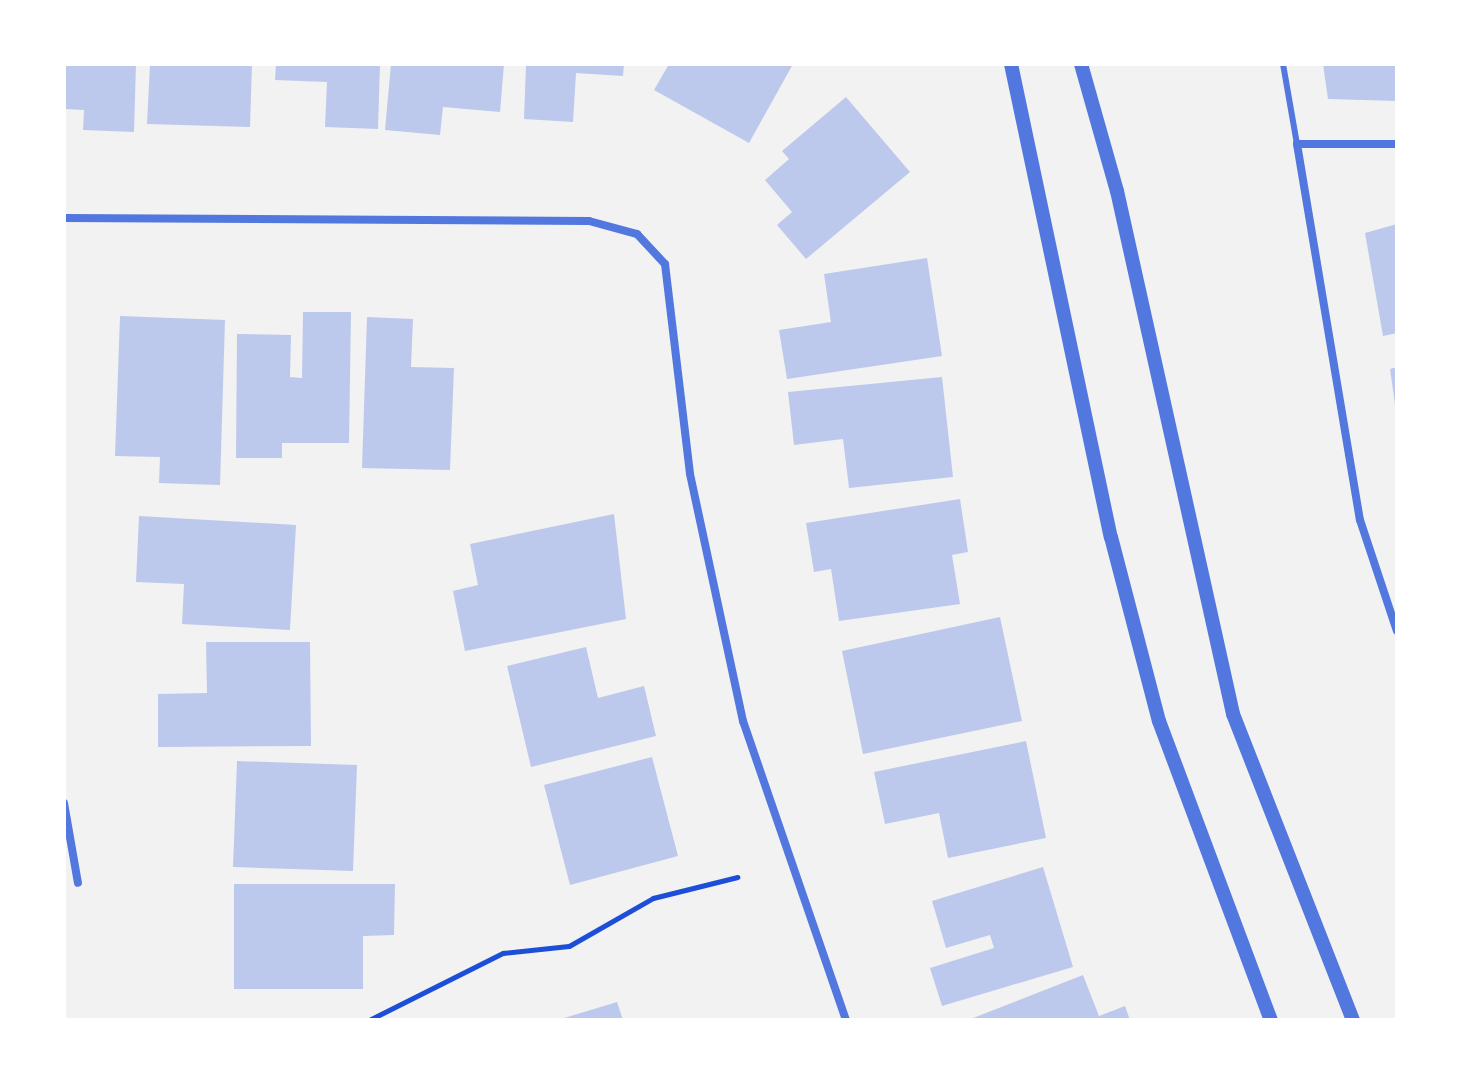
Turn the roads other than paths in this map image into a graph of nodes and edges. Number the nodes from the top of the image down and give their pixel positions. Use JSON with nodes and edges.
{"nodes":[{"id":1,"x":1011,"y":64,"type":"edge"},
{"id":2,"x":1081,"y":64,"type":"edge"},
{"id":3,"x":1283,"y":64,"type":"edge"},
{"id":4,"x":1297,"y":144,"type":"junction"},
{"id":5,"x":1397,"y":144,"type":"edge"},
{"id":6,"x":64,"y":218,"type":"edge"},
{"id":7,"x":1397,"y":631,"type":"edge"},
{"id":8,"x":64,"y":803,"type":"edge"},
{"id":9,"x":78,"y":883,"type":"dead end"},
{"id":10,"x":846,"y":1020,"type":"edge"},
{"id":11,"x":1271,"y":1020,"type":"edge"},
{"id":12,"x":1353,"y":1020,"type":"edge"}],
"edges":[{"from":1,"to":11,"type":"street"},
{"from":2,"to":12,"type":"street"},
{"from":3,"to":4,"type":"lane"},
{"from":4,"to":5,"type":"street"},
{"from":4,"to":7,"type":"street"},
{"from":6,"to":10,"type":"street"},
{"from":8,"to":9,"type":"street"}]}
